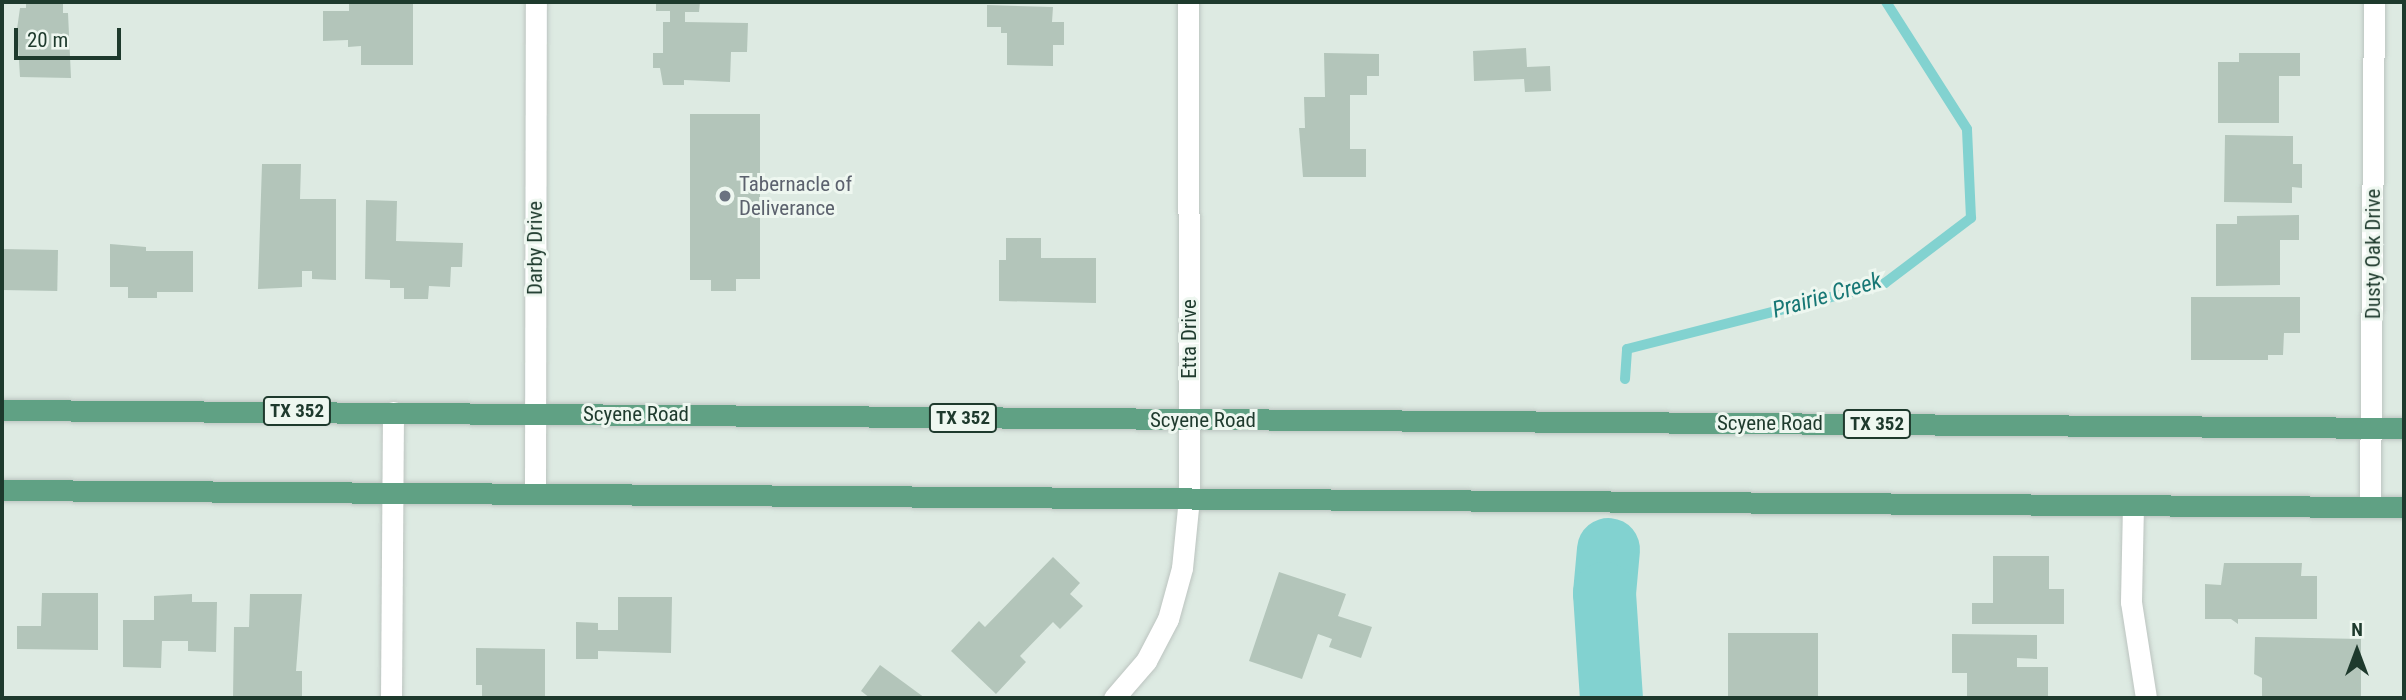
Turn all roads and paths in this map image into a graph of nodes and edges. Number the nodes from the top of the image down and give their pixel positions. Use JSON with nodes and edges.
{"nodes":[{"id":1,"x":536,"y":2,"type":"edge"},
{"id":2,"x":1188,"y":2,"type":"edge"},
{"id":3,"x":2374,"y":2,"type":"edge"},
{"id":4,"x":2,"y":410,"type":"edge"},
{"id":5,"x":393,"y":412,"type":"junction"},
{"id":6,"x":535,"y":414,"type":"junction"},
{"id":7,"x":1189,"y":420,"type":"junction"},
{"id":8,"x":2372,"y":428,"type":"junction"},
{"id":9,"x":2404,"y":428,"type":"edge"},
{"id":10,"x":2,"y":490,"type":"edge"},
{"id":11,"x":392,"y":492,"type":"junction"},
{"id":12,"x":535,"y":494,"type":"junction"},
{"id":13,"x":1189,"y":498,"type":"junction"},
{"id":14,"x":2133,"y":505,"type":"junction"},
{"id":15,"x":2370,"y":506,"type":"junction"},
{"id":16,"x":2404,"y":507,"type":"edge"},
{"id":17,"x":391,"y":698,"type":"edge"},
{"id":18,"x":1114,"y":698,"type":"edge"},
{"id":19,"x":2146,"y":698,"type":"edge"}],
"edges":[{"from":1,"to":6,"type":"street","name":"Darby Drive"},
{"from":2,"to":7,"type":"street","name":"Etta Drive"},
{"from":3,"to":8,"type":"street","name":"Dusty Oak Drive"},
{"from":4,"to":5,"type":"main road","name":"Scyene Road","number":"TX 352"},
{"from":5,"to":6,"type":"main road","name":"Scyene Road","number":"TX 352"},
{"from":5,"to":11,"type":"street"},
{"from":6,"to":7,"type":"main road","name":"Scyene Road","number":"TX 352"},
{"from":6,"to":12,"type":"street","name":"Darby Drive"},
{"from":7,"to":8,"type":"main road","name":"Scyene Road","number":"TX 352"},
{"from":7,"to":13,"type":"street","name":"Etta Drive"},
{"from":8,"to":9,"type":"main road","name":"Scyene Road","number":"TX 352"},
{"from":8,"to":15,"type":"street","name":"Dusty Oak Drive"},
{"from":10,"to":11,"type":"main road"},
{"from":11,"to":12,"type":"main road"},
{"from":11,"to":17,"type":"street"},
{"from":12,"to":13,"type":"main road"},
{"from":13,"to":14,"type":"main road"},
{"from":13,"to":18,"type":"street","name":"Etta Drive"},
{"from":14,"to":15,"type":"main road"},
{"from":14,"to":19,"type":"street"},
{"from":15,"to":16,"type":"main road"}]}
